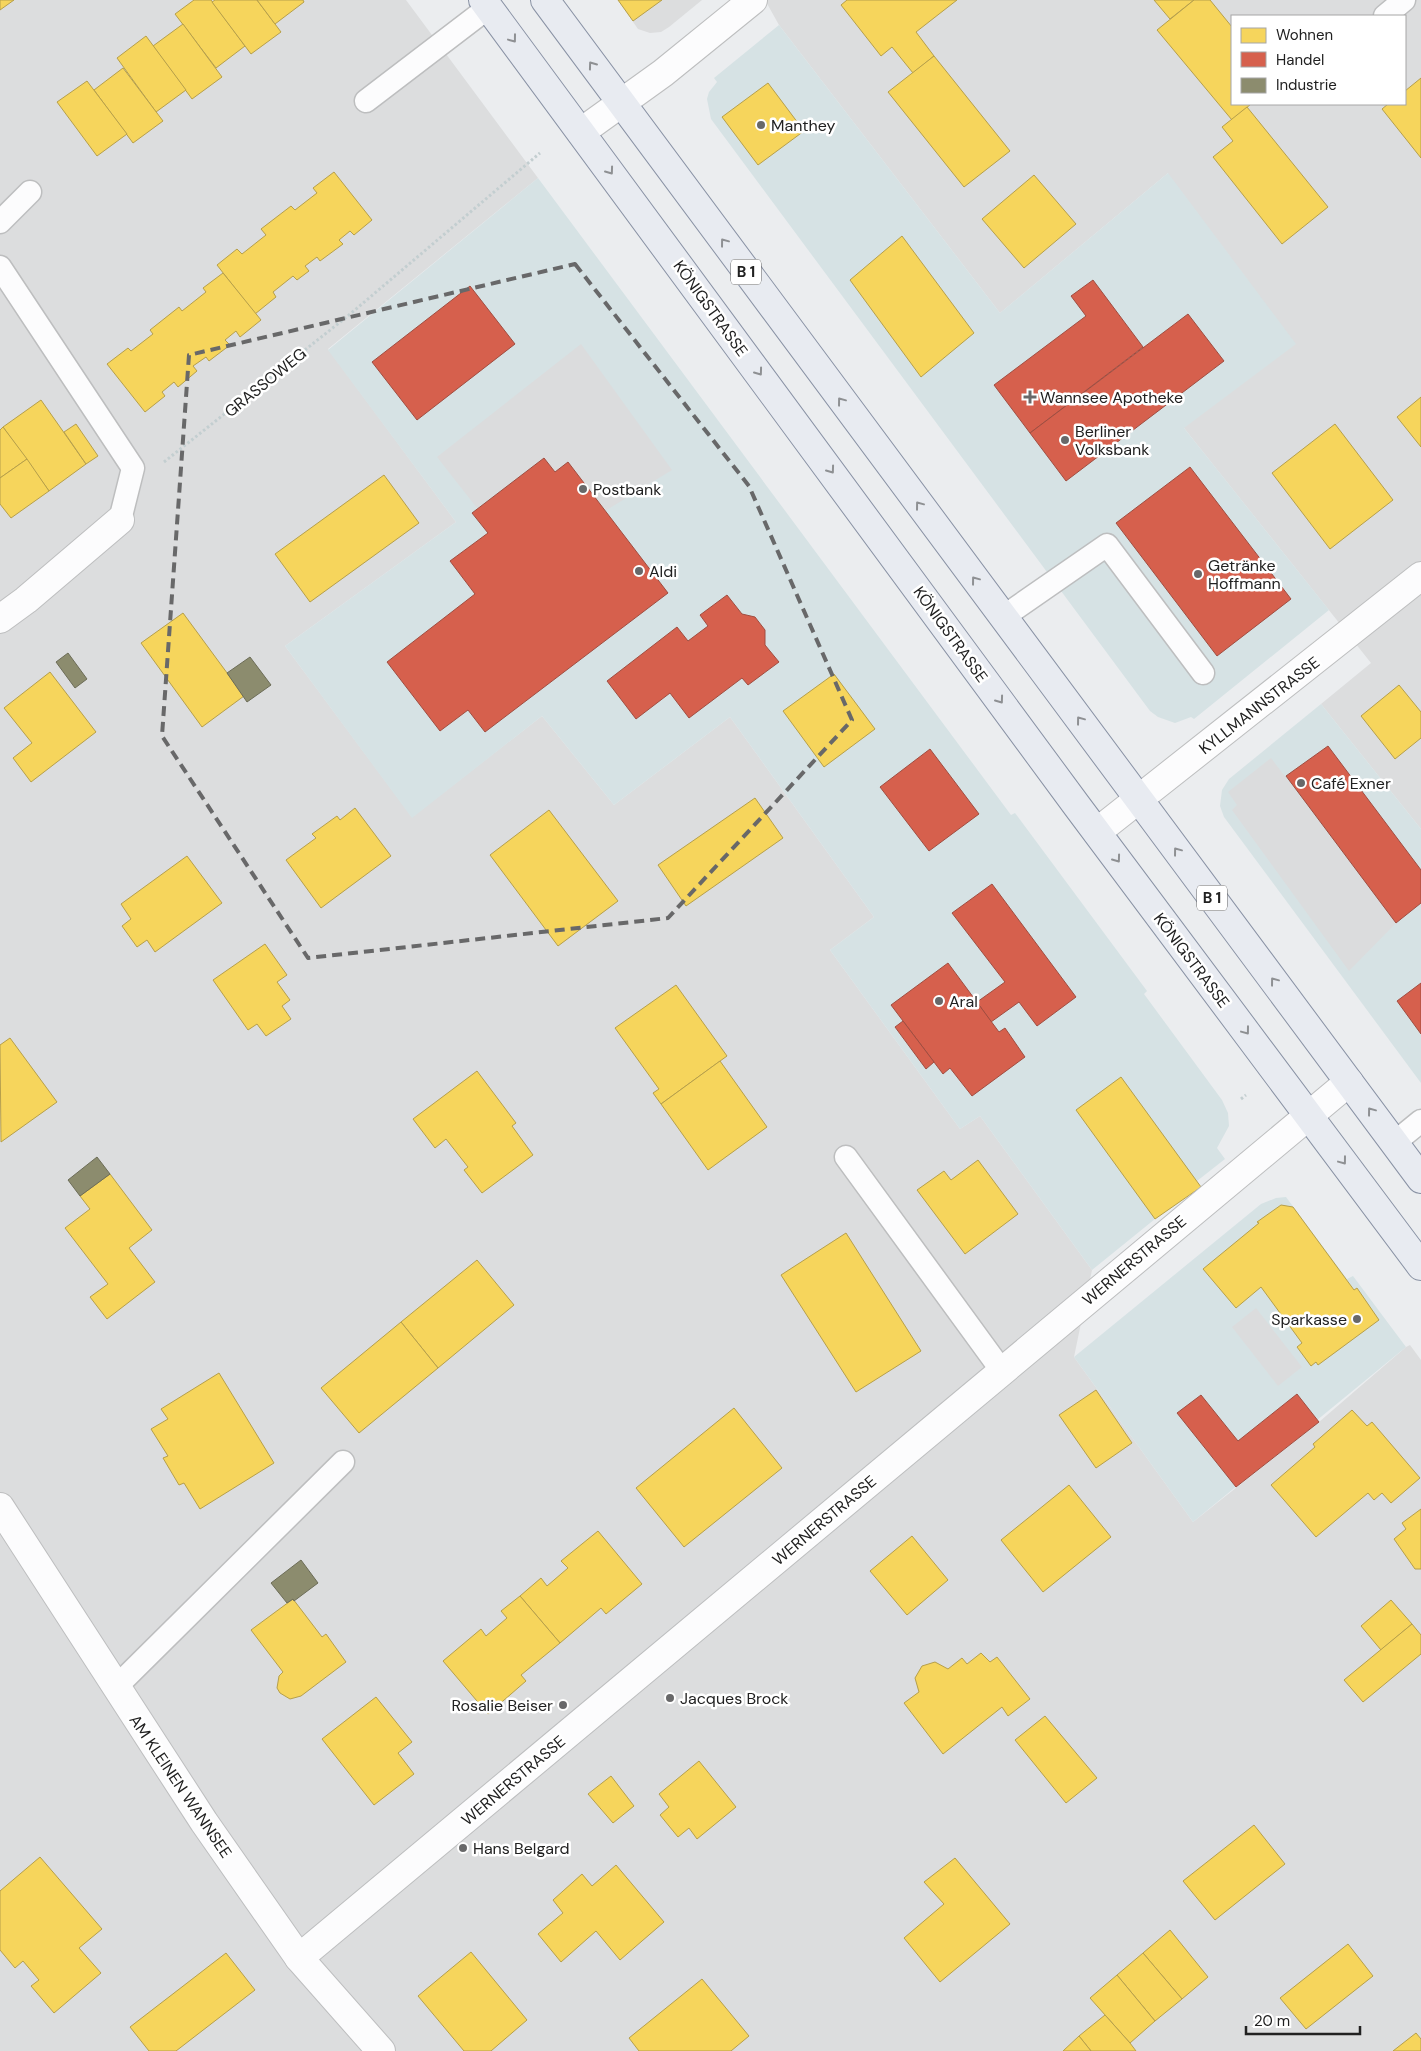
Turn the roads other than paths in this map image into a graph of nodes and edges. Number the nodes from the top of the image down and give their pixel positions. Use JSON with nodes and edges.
{"nodes":[{"id":1,"x":544,"y":0,"type":"edge"},
{"id":2,"x":753,"y":0,"type":"edge"},
{"id":3,"x":1404,"y":0,"type":"edge"},
{"id":4,"x":486,"y":4,"type":"edge"},
{"id":5,"x":1386,"y":15,"type":"edge"},
{"id":6,"x":366,"y":101,"type":"dead end"},
{"id":7,"x":621,"y":104,"type":"junction"},
{"id":8,"x":581,"y":132,"type":"junction"},
{"id":9,"x":30,"y":192,"type":"dead end"},
{"id":10,"x":0,"y":222,"type":"edge"},
{"id":11,"x":0,"y":267,"type":"edge"},
{"id":12,"x":120,"y":520,"type":"joint"},
{"id":13,"x":1421,"y":576,"type":"edge"},
{"id":14,"x":1003,"y":617,"type":"junction"},
{"id":15,"x":0,"y":619,"type":"edge"},
{"id":16,"x":1203,"y":673,"type":"dead end"},
{"id":17,"x":1139,"y":799,"type":"junction"},
{"id":18,"x":1097,"y":832,"type":"junction"},
{"id":19,"x":1349,"y":1082,"type":"junction"},
{"id":20,"x":1308,"y":1115,"type":"junction"},
{"id":21,"x":1421,"y":1121,"type":"edge"},
{"id":22,"x":1394,"y":1142,"type":"junction"},
{"id":23,"x":846,"y":1157,"type":"dead end"},
{"id":24,"x":1421,"y":1179,"type":"edge"},
{"id":25,"x":1421,"y":1266,"type":"edge"},
{"id":26,"x":1002,"y":1371,"type":"junction"},
{"id":27,"x":344,"y":1462,"type":"dead end"},
{"id":28,"x":0,"y":1508,"type":"edge"},
{"id":29,"x":116,"y":1687,"type":"junction"},
{"id":30,"x":299,"y":1958,"type":"junction"},
{"id":31,"x":381,"y":2051,"type":"edge"}],
"edges":[{"from":7,"to":1,"type":"main road","number":"B 1","one_way":true},
{"from":2,"to":7,"type":"street"},
{"from":3,"to":5,"type":"lane"},
{"from":4,"to":6,"type":"lane"},
{"from":4,"to":8,"type":"main road","name":"KÖNIGSTRASSE","one_way":true},
{"from":7,"to":8,"type":"street"},
{"from":14,"to":7,"type":"main road","number":"B 1","one_way":true},
{"from":8,"to":18,"type":"main road","name":"KÖNIGSTRASSE","one_way":true},
{"from":9,"to":10,"type":"lane"},
{"from":11,"to":12,"type":"lane"},
{"from":12,"to":15,"type":"street"},
{"from":13,"to":17,"type":"street","name":"KYLLMANNSTRASSE"},
{"from":14,"to":16,"type":"lane"},
{"from":17,"to":14,"type":"main road","number":"B 1","one_way":true},
{"from":17,"to":18,"type":"street","name":"KYLLMANNSTRASSE"},
{"from":19,"to":17,"type":"main road","number":"B 1","one_way":true},
{"from":18,"to":20,"type":"main road","name":"KÖNIGSTRASSE","one_way":true},
{"from":19,"to":20,"type":"street","name":"WERNERSTRASSE"},
{"from":22,"to":19,"type":"main road","number":"B 1","one_way":true},
{"from":20,"to":25,"type":"main road","name":"KÖNIGSTRASSE","one_way":true},
{"from":20,"to":26,"type":"street","name":"WERNERSTRASSE"},
{"from":21,"to":22,"type":"lane"},
{"from":22,"to":24,"type":"main road","number":"B 1"},
{"from":23,"to":26,"type":"lane"},
{"from":26,"to":30,"type":"street","name":"WERNERSTRASSE"},
{"from":27,"to":29,"type":"lane"},
{"from":28,"to":29,"type":"street","name":"AM KLEINEN WANNSEE"},
{"from":29,"to":30,"type":"street","name":"AM KLEINEN WANNSEE"},
{"from":30,"to":31,"type":"street","name":"AM KLEINEN WANNSEE"}]}
